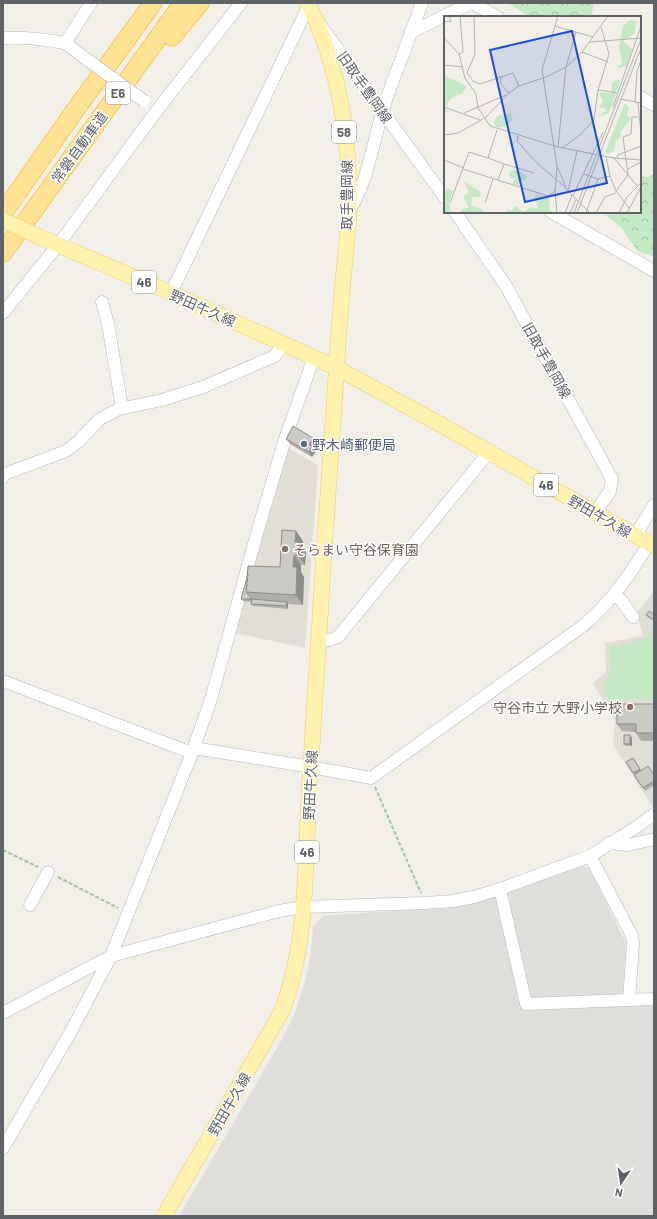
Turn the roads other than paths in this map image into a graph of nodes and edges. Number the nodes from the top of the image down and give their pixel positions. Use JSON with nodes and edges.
{"nodes":[{"id":1,"x":91,"y":3,"type":"edge"},
{"id":2,"x":138,"y":3,"type":"edge"},
{"id":3,"x":153,"y":3,"type":"edge"},
{"id":4,"x":183,"y":3,"type":"edge"},
{"id":5,"x":200,"y":3,"type":"edge"},
{"id":6,"x":241,"y":3,"type":"edge"},
{"id":7,"x":422,"y":3,"type":"edge"},
{"id":8,"x":472,"y":3,"type":"edge"},
{"id":9,"x":310,"y":8,"type":"edge"},
{"id":10,"x":445,"y":16,"type":"edge"},
{"id":11,"x":496,"y":16,"type":"edge"},
{"id":12,"x":444,"y":17,"type":"edge"},
{"id":13,"x":412,"y":32,"type":"junction"},
{"id":14,"x":3,"y":38,"type":"edge"},
{"id":15,"x":65,"y":44,"type":"junction"},
{"id":16,"x":641,"y":98,"type":"edge"},
{"id":17,"x":654,"y":105,"type":"edge"},
{"id":18,"x":76,"y":109,"type":"junction"},
{"id":19,"x":158,"y":109,"type":"junction"},
{"id":20,"x":382,"y":112,"type":"junction"},
{"id":21,"x":53,"y":183,"type":"junction"},
{"id":22,"x":444,"y":197,"type":"edge"},
{"id":23,"x":348,"y":211,"type":"junction"},
{"id":24,"x":3,"y":212,"type":"edge"},
{"id":25,"x":553,"y":213,"type":"edge"},
{"id":26,"x":459,"y":214,"type":"edge"},
{"id":27,"x":3,"y":220,"type":"edge"},
{"id":28,"x":58,"y":245,"type":"junction"},
{"id":29,"x":3,"y":253,"type":"edge"},
{"id":30,"x":654,"y":271,"type":"edge"},
{"id":31,"x":171,"y":293,"type":"junction"},
{"id":32,"x":102,"y":302,"type":"dead end"},
{"id":33,"x":3,"y":313,"type":"edge"},
{"id":34,"x":283,"y":343,"type":"junction"},
{"id":35,"x":314,"y":357,"type":"junction"},
{"id":36,"x":336,"y":368,"type":"junction"},
{"id":37,"x":122,"y":408,"type":"junction"},
{"id":38,"x":489,"y":452,"type":"junction"},
{"id":39,"x":3,"y":477,"type":"edge"},
{"id":40,"x":654,"y":505,"type":"edge"},
{"id":41,"x":595,"y":514,"type":"junction"},
{"id":42,"x":635,"y":536,"type":"junction"},
{"id":43,"x":651,"y":545,"type":"edge"},
{"id":44,"x":615,"y":595,"type":"junction"},
{"id":45,"x":633,"y":617,"type":"dead end"},
{"id":46,"x":319,"y":641,"type":"junction"},
{"id":47,"x":3,"y":681,"type":"edge"},
{"id":48,"x":193,"y":750,"type":"junction"},
{"id":49,"x":311,"y":767,"type":"junction"},
{"id":50,"x":654,"y":814,"type":"edge"},
{"id":51,"x":654,"y":839,"type":"edge"},
{"id":52,"x":610,"y":844,"type":"junction"},
{"id":53,"x":590,"y":856,"type":"junction"},
{"id":54,"x":48,"y":872,"type":"road end"},
{"id":55,"x":500,"y":889,"type":"junction"},
{"id":56,"x":30,"y":904,"type":"dead end"},
{"id":57,"x":303,"y":907,"type":"junction"},
{"id":58,"x":111,"y":956,"type":"junction"},
{"id":59,"x":654,"y":999,"type":"edge"},
{"id":60,"x":629,"y":1000,"type":"junction"},
{"id":61,"x":3,"y":1013,"type":"edge"},
{"id":62,"x":3,"y":1148,"type":"edge"},
{"id":63,"x":164,"y":1216,"type":"edge"}],
"edges":[{"from":1,"to":15,"type":"street"},
{"from":2,"to":18,"type":"highway"},
{"from":3,"to":18,"type":"highway","name":"常磐自動車道","number":"E6"},
{"from":4,"to":21,"type":"highway","name":"常磐自動車道","number":"E6"},
{"from":5,"to":21,"type":"highway"},
{"from":6,"to":19,"type":"street"},
{"from":7,"to":13,"type":"street"},
{"from":8,"to":10,"type":"street"},
{"from":8,"to":11,"type":"street"},
{"from":9,"to":20,"type":"street","name":"旧取手豊岡線"},
{"from":9,"to":23,"type":"main road","name":"取手豊岡線","number":"58"},
{"from":9,"to":31,"type":"street"},
{"from":12,"to":13,"type":"street"},
{"from":13,"to":20,"type":"street"},
{"from":14,"to":15,"type":"street"},
{"from":15,"to":19,"type":"street","bridge":true},
{"from":16,"to":17,"type":"street"},
{"from":18,"to":24,"type":"highway","name":"常磐自動車道","number":"E6"},
{"from":19,"to":28,"type":"street"},
{"from":20,"to":22,"type":"street","name":"旧取手豊岡線"},
{"from":20,"to":23,"type":"street"},
{"from":21,"to":29,"type":"highway","name":"常磐自動車道","number":"E6"},
{"from":23,"to":36,"type":"main road","name":"取手豊岡線","number":"58"},
{"from":25,"to":30,"type":"street"},
{"from":26,"to":41,"type":"street","name":"旧取手豊岡線"},
{"from":27,"to":28,"type":"main road","name":"野田牛久線","number":"46","bridge":true},
{"from":28,"to":31,"type":"main road","name":"野田牛久線","number":"46"},
{"from":28,"to":33,"type":"street"},
{"from":31,"to":34,"type":"main road","name":"野田牛久線","number":"46"},
{"from":32,"to":37,"type":"street"},
{"from":34,"to":35,"type":"main road","name":"野田牛久線","number":"46"},
{"from":34,"to":37,"type":"street"},
{"from":35,"to":36,"type":"main road","name":"野田牛久線","number":"46"},
{"from":35,"to":48,"type":"street"},
{"from":36,"to":38,"type":"main road","name":"野田牛久線","number":"46"},
{"from":36,"to":46,"type":"main road","name":"野田牛久線","number":"46"},
{"from":37,"to":39,"type":"street"},
{"from":38,"to":41,"type":"main road","name":"野田牛久線","number":"46"},
{"from":38,"to":46,"type":"street"},
{"from":40,"to":42,"type":"street"},
{"from":41,"to":42,"type":"main road","name":"野田牛久線","number":"46"},
{"from":42,"to":43,"type":"main road","name":"野田牛久線","number":"46"},
{"from":43,"to":44,"type":"street"},
{"from":44,"to":45,"type":"street"},
{"from":44,"to":49,"type":"street"},
{"from":46,"to":49,"type":"main road","name":"野田牛久線","number":"46"},
{"from":47,"to":48,"type":"street"},
{"from":48,"to":49,"type":"street"},
{"from":48,"to":58,"type":"street"},
{"from":49,"to":57,"type":"main road","name":"野田牛久線","number":"46"},
{"from":50,"to":52,"type":"street"},
{"from":51,"to":52,"type":"street"},
{"from":52,"to":53,"type":"street"},
{"from":53,"to":55,"type":"street"},
{"from":53,"to":60,"type":"street"},
{"from":54,"to":56,"type":"street"},
{"from":55,"to":57,"type":"street"},
{"from":55,"to":60,"type":"street"},
{"from":57,"to":58,"type":"street"},
{"from":57,"to":63,"type":"main road","name":"野田牛久線","number":"46"},
{"from":58,"to":61,"type":"street"},
{"from":58,"to":62,"type":"street"},
{"from":59,"to":60,"type":"street"}]}
